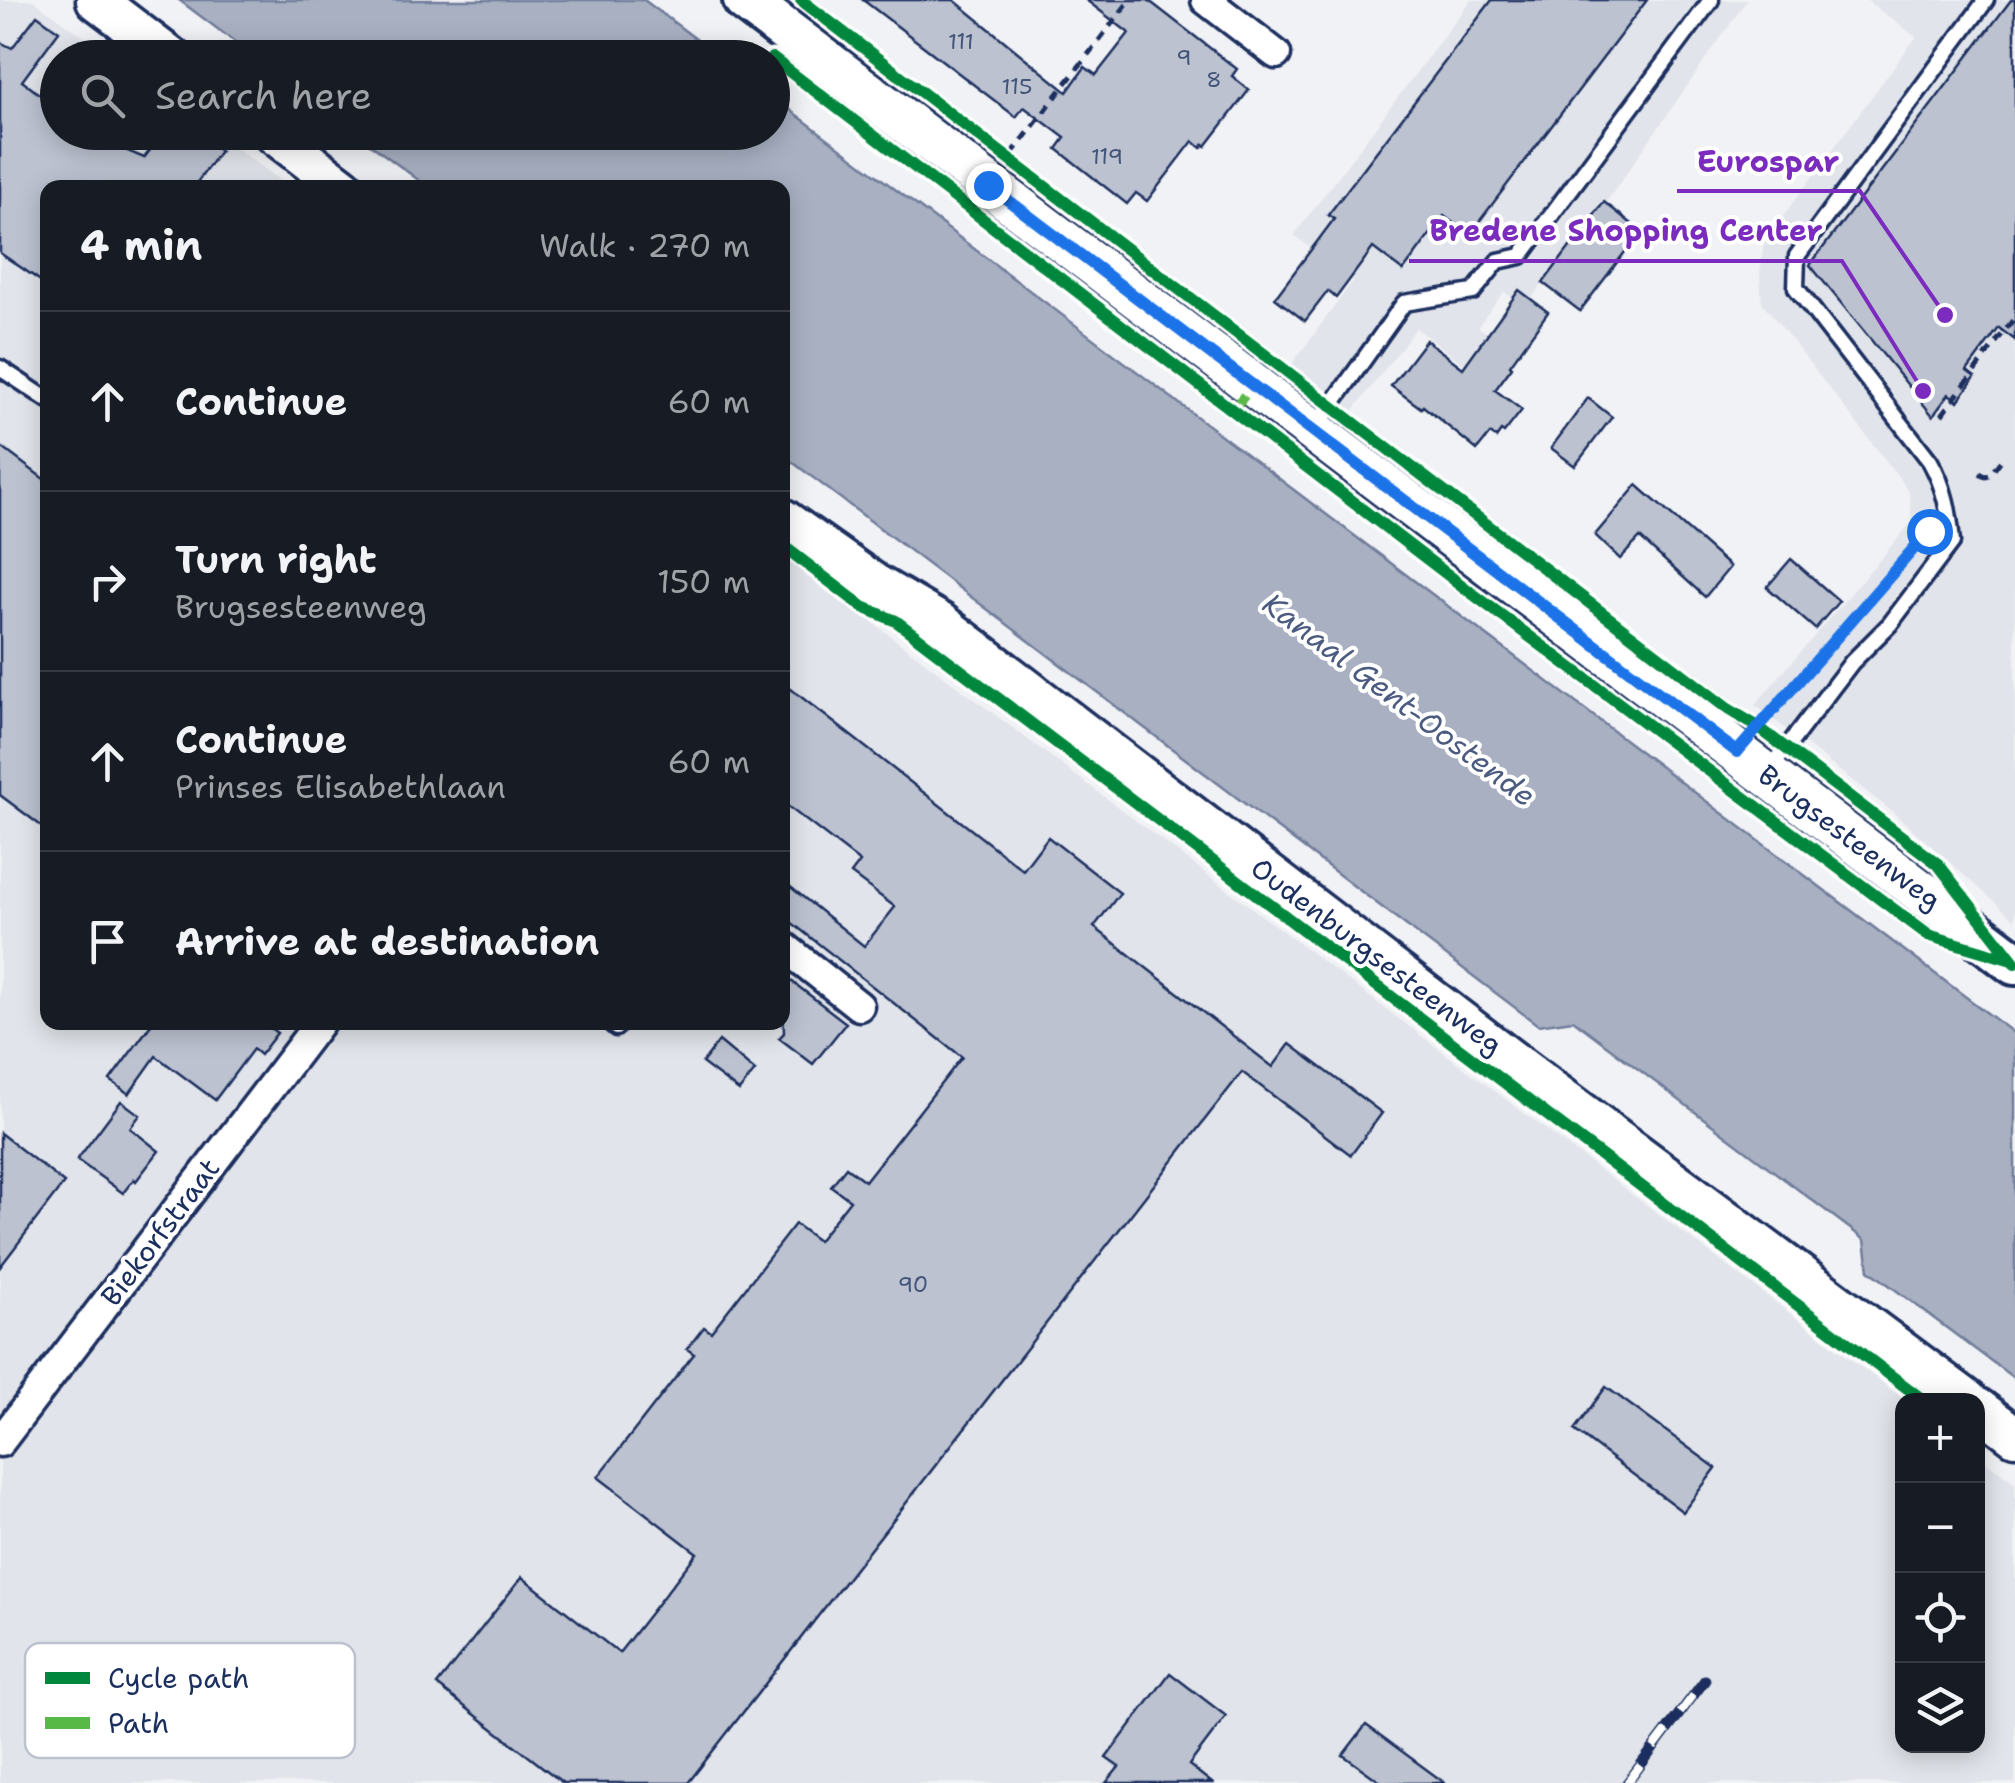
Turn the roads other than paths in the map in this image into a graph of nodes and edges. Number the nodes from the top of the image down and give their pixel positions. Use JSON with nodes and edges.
{"nodes":[{"id":1,"x":96,"y":0,"type":"edge"},
{"id":2,"x":745,"y":0,"type":"edge"},
{"id":3,"x":1206,"y":0,"type":"edge"},
{"id":4,"x":1711,"y":0,"type":"edge"},
{"id":5,"x":1986,"y":0,"type":"edge"},
{"id":6,"x":148,"y":40,"type":"edge"},
{"id":7,"x":1276,"y":54,"type":"dead end"},
{"id":8,"x":294,"y":150,"type":"edge"},
{"id":9,"x":334,"y":180,"type":"edge"},
{"id":10,"x":0,"y":368,"type":"edge"},
{"id":11,"x":40,"y":395,"type":"edge"},
{"id":12,"x":1312,"y":432,"type":"junction"},
{"id":13,"x":790,"y":524,"type":"edge"},
{"id":14,"x":1776,"y":761,"type":"junction"},
{"id":15,"x":790,"y":951,"type":"edge"},
{"id":16,"x":2015,"y":963,"type":"edge"},
{"id":17,"x":860,"y":1006,"type":"dead end"},
{"id":18,"x":314,"y":1030,"type":"edge"},
{"id":19,"x":1959,"y":1393,"type":"edge"},
{"id":20,"x":1985,"y":1413,"type":"edge"},
{"id":21,"x":2015,"y":1436,"type":"edge"},
{"id":22,"x":0,"y":1442,"type":"edge"}],
"edges":[{"from":1,"to":6,"type":"street"},
{"from":2,"to":12,"type":"main road","name":"Brugsesteenweg"},
{"from":3,"to":7,"type":"street"},
{"from":4,"to":12,"type":"lane"},
{"from":5,"to":14,"type":"lane"},
{"from":8,"to":9,"type":"street"},
{"from":10,"to":11,"type":"lane"},
{"from":12,"to":14,"type":"main road","name":"Brugsesteenweg"},
{"from":13,"to":19,"type":"street","name":"Oudenburgsesteenweg"},
{"from":14,"to":16,"type":"main road","name":"Brugsesteenweg"},
{"from":15,"to":17,"type":"street"},
{"from":18,"to":22,"type":"street","name":"Biekorfstraat"},
{"from":20,"to":21,"type":"street"}]}
